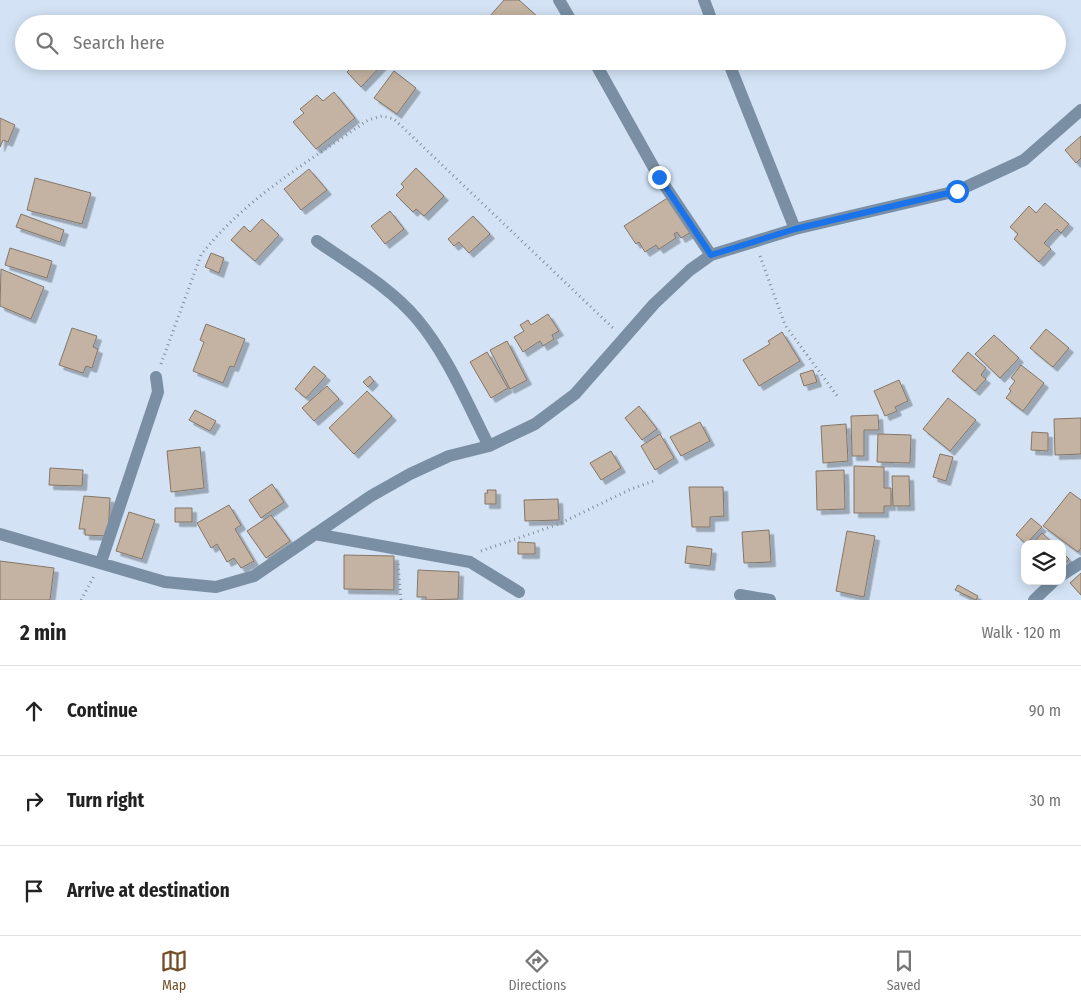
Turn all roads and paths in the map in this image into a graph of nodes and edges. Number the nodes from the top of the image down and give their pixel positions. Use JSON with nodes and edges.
{"nodes":[{"id":1,"x":559,"y":0,"type":"edge"},
{"id":2,"x":704,"y":0,"type":"edge"},
{"id":3,"x":568,"y":15,"type":"edge"},
{"id":4,"x":710,"y":15,"type":"edge"},
{"id":5,"x":599,"y":70,"type":"edge"},
{"id":6,"x":732,"y":70,"type":"edge"},
{"id":7,"x":1081,"y":110,"type":"edge"},
{"id":8,"x":795,"y":229,"type":"junction"},
{"id":9,"x":317,"y":241,"type":"dead end"},
{"id":10,"x":754,"y":241,"type":"junction"},
{"id":11,"x":711,"y":255,"type":"junction"},
{"id":12,"x":624,"y":338,"type":"junction"},
{"id":13,"x":156,"y":377,"type":"joint"},
{"id":14,"x":838,"y":397,"type":"dead end"},
{"id":15,"x":489,"y":446,"type":"junction"},
{"id":16,"x":654,"y":481,"type":"dead end"},
{"id":17,"x":0,"y":534,"type":"edge"},
{"id":18,"x":315,"y":534,"type":"junction"},
{"id":19,"x":396,"y":548,"type":"junction"},
{"id":20,"x":457,"y":559,"type":"junction"},
{"id":21,"x":101,"y":562,"type":"junction"},
{"id":22,"x":1081,"y":564,"type":"edge"},
{"id":23,"x":1066,"y":572,"type":"edge"},
{"id":24,"x":1050,"y":585,"type":"edge"},
{"id":25,"x":518,"y":592,"type":"dead end"},
{"id":26,"x":740,"y":595,"type":"dead end"},
{"id":27,"x":81,"y":600,"type":"edge"},
{"id":28,"x":401,"y":600,"type":"edge"},
{"id":29,"x":770,"y":600,"type":"edge"},
{"id":30,"x":1034,"y":600,"type":"edge"}],
"edges":[{"from":1,"to":3,"type":"street"},
{"from":2,"to":4,"type":"street"},
{"from":5,"to":11,"type":"street"},
{"from":6,"to":8,"type":"street"},
{"from":7,"to":8,"type":"street"},
{"from":8,"to":10,"type":"street"},
{"from":9,"to":15,"type":"street"},
{"from":10,"to":11,"type":"street"},
{"from":10,"to":14,"type":"path"},
{"from":11,"to":12,"type":"street"},
{"from":12,"to":13,"type":"path"},
{"from":12,"to":15,"type":"street"},
{"from":13,"to":21,"type":"street"},
{"from":15,"to":18,"type":"street"},
{"from":16,"to":20,"type":"path"},
{"from":17,"to":21,"type":"street"},
{"from":18,"to":19,"type":"street"},
{"from":18,"to":21,"type":"street"},
{"from":19,"to":20,"type":"street"},
{"from":19,"to":28,"type":"path"},
{"from":20,"to":25,"type":"street"},
{"from":21,"to":27,"type":"path"},
{"from":22,"to":23,"type":"street"},
{"from":24,"to":30,"type":"street"},
{"from":26,"to":29,"type":"street"}]}
